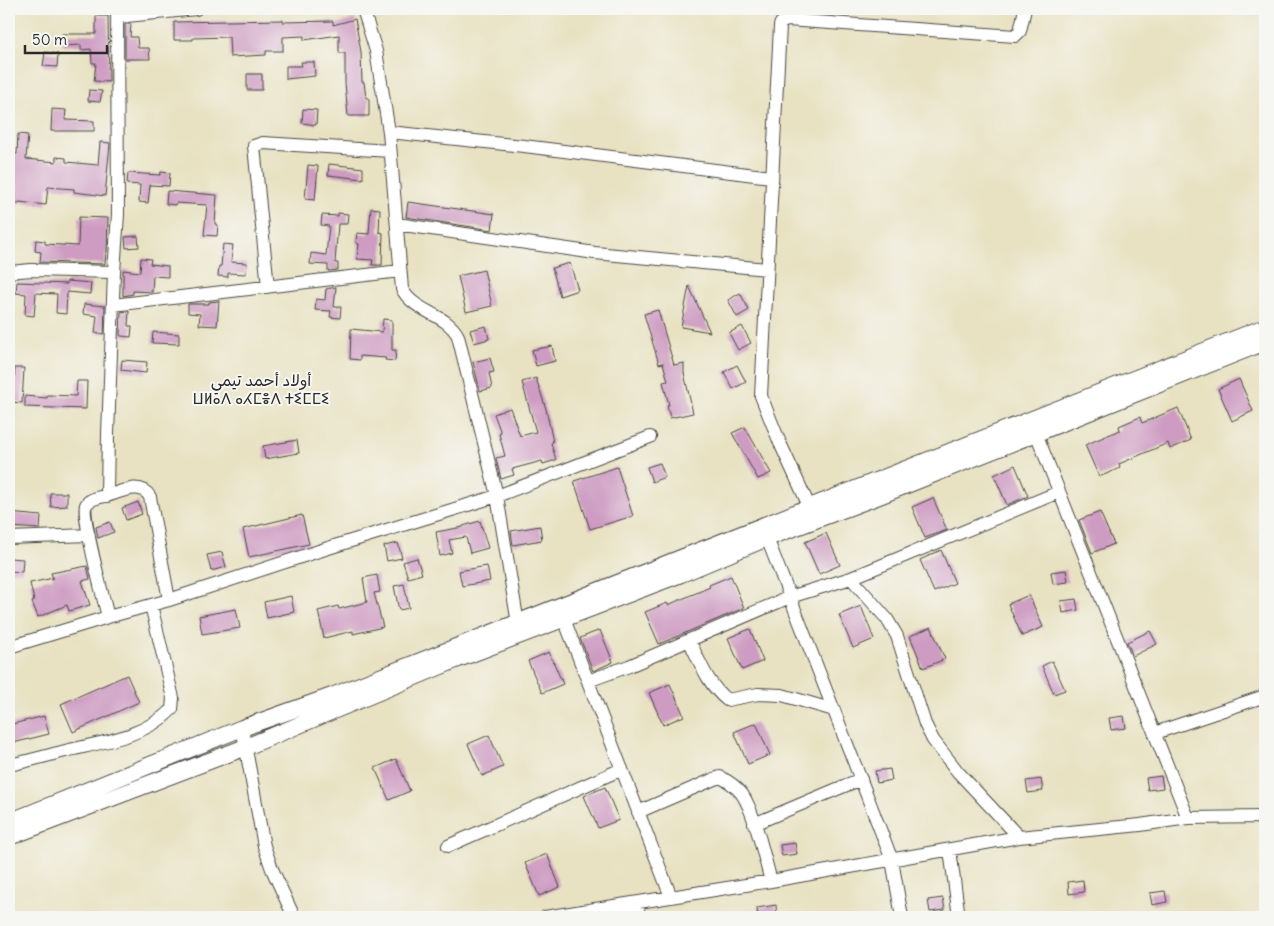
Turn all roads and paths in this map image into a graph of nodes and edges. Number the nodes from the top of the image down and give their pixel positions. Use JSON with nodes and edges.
{"nodes":[{"id":1,"x":196,"y":9,"type":"edge"},
{"id":2,"x":363,"y":9,"type":"edge"},
{"id":3,"x":1025,"y":9,"type":"edge"},
{"id":4,"x":117,"y":13,"type":"edge"},
{"id":5,"x":389,"y":132,"type":"junction"},
{"id":6,"x":390,"y":151,"type":"junction"},
{"id":7,"x":771,"y":176,"type":"junction"},
{"id":8,"x":397,"y":224,"type":"junction"},
{"id":9,"x":767,"y":269,"type":"junction"},
{"id":10,"x":400,"y":270,"type":"junction"},
{"id":11,"x":9,"y":272,"type":"edge"},
{"id":12,"x":114,"y":272,"type":"junction"},
{"id":13,"x":268,"y":287,"type":"junction"},
{"id":14,"x":113,"y":305,"type":"junction"},
{"id":15,"x":1265,"y":326,"type":"edge"},
{"id":16,"x":1265,"y":342,"type":"edge"},
{"id":17,"x":1036,"y":434,"type":"junction"},
{"id":18,"x":650,"y":437,"type":"dead end"},
{"id":19,"x":1059,"y":492,"type":"junction"},
{"id":20,"x":107,"y":496,"type":"junction"},
{"id":21,"x":497,"y":496,"type":"junction"},
{"id":22,"x":809,"y":506,"type":"junction"},
{"id":23,"x":89,"y":534,"type":"junction"},
{"id":24,"x":9,"y":538,"type":"edge"},
{"id":25,"x":767,"y":538,"type":"junction"},
{"id":26,"x":851,"y":578,"type":"junction"},
{"id":27,"x":790,"y":597,"type":"junction"},
{"id":28,"x":169,"y":600,"type":"junction"},
{"id":29,"x":151,"y":605,"type":"junction"},
{"id":30,"x":108,"y":617,"type":"junction"},
{"id":31,"x":564,"y":619,"type":"junction"},
{"id":32,"x":519,"y":628,"type":"junction"},
{"id":33,"x":689,"y":640,"type":"junction"},
{"id":34,"x":9,"y":646,"type":"edge"},
{"id":35,"x":588,"y":681,"type":"junction"},
{"id":36,"x":1265,"y":696,"type":"edge"},
{"id":37,"x":834,"y":710,"type":"junction"},
{"id":38,"x":242,"y":728,"type":"junction"},
{"id":39,"x":1154,"y":733,"type":"junction"},
{"id":40,"x":246,"y":747,"type":"junction"},
{"id":41,"x":9,"y":765,"type":"edge"},
{"id":42,"x":622,"y":769,"type":"junction"},
{"id":43,"x":861,"y":779,"type":"junction"},
{"id":44,"x":638,"y":812,"type":"junction"},
{"id":45,"x":1265,"y":817,"type":"edge"},
{"id":46,"x":1188,"y":818,"type":"junction"},
{"id":47,"x":9,"y":822,"type":"edge"},
{"id":48,"x":754,"y":824,"type":"junction"},
{"id":49,"x":9,"y":837,"type":"edge"},
{"id":50,"x":1019,"y":837,"type":"junction"},
{"id":51,"x":448,"y":846,"type":"dead end"},
{"id":52,"x":950,"y":850,"type":"junction"},
{"id":53,"x":892,"y":860,"type":"junction"},
{"id":54,"x":770,"y":881,"type":"junction"},
{"id":55,"x":671,"y":897,"type":"junction"},
{"id":56,"x":636,"y":903,"type":"junction"},
{"id":57,"x":294,"y":917,"type":"edge"},
{"id":58,"x":545,"y":917,"type":"edge"},
{"id":59,"x":639,"y":917,"type":"edge"},
{"id":60,"x":902,"y":917,"type":"edge"},
{"id":61,"x":959,"y":917,"type":"edge"}],
"edges":[{"from":1,"to":4,"type":"street"},
{"from":2,"to":5,"type":"street"},
{"from":3,"to":7,"type":"street"},
{"from":4,"to":12,"type":"street"},
{"from":5,"to":6,"type":"street"},
{"from":5,"to":7,"type":"street"},
{"from":6,"to":8,"type":"street"},
{"from":6,"to":13,"type":"street"},
{"from":7,"to":9,"type":"street"},
{"from":8,"to":9,"type":"street"},
{"from":8,"to":10,"type":"street"},
{"from":9,"to":22,"type":"street"},
{"from":10,"to":13,"type":"street"},
{"from":10,"to":21,"type":"street"},
{"from":11,"to":12,"type":"street"},
{"from":12,"to":14,"type":"street"},
{"from":13,"to":14,"type":"street"},
{"from":14,"to":20,"type":"street"},
{"from":15,"to":22,"type":"main road"},
{"from":16,"to":17,"type":"main road"},
{"from":17,"to":19,"type":"street"},
{"from":17,"to":25,"type":"main road"},
{"from":18,"to":21,"type":"street"},
{"from":19,"to":26,"type":"street"},
{"from":19,"to":39,"type":"street"},
{"from":20,"to":23,"type":"street"},
{"from":20,"to":28,"type":"street"},
{"from":21,"to":28,"type":"street"},
{"from":21,"to":32,"type":"street"},
{"from":22,"to":32,"type":"main road"},
{"from":23,"to":24,"type":"street"},
{"from":23,"to":30,"type":"street"},
{"from":25,"to":27,"type":"street"},
{"from":25,"to":31,"type":"main road"},
{"from":26,"to":27,"type":"street"},
{"from":26,"to":50,"type":"street"},
{"from":27,"to":33,"type":"street"},
{"from":27,"to":37,"type":"street"},
{"from":28,"to":29,"type":"street"},
{"from":29,"to":30,"type":"street"},
{"from":29,"to":41,"type":"street"},
{"from":30,"to":34,"type":"street"},
{"from":31,"to":32,"type":"main road"},
{"from":31,"to":35,"type":"street"},
{"from":32,"to":38,"type":"main road"},
{"from":32,"to":40,"type":"main road"},
{"from":33,"to":35,"type":"street"},
{"from":33,"to":37,"type":"street"},
{"from":35,"to":42,"type":"street"},
{"from":36,"to":39,"type":"street"},
{"from":37,"to":43,"type":"street"},
{"from":38,"to":40,"type":"street"},
{"from":38,"to":47,"type":"main road"},
{"from":39,"to":46,"type":"street"},
{"from":40,"to":49,"type":"main road"},
{"from":40,"to":57,"type":"street"},
{"from":42,"to":44,"type":"street"},
{"from":42,"to":51,"type":"street"},
{"from":43,"to":48,"type":"street"},
{"from":43,"to":53,"type":"street"},
{"from":44,"to":48,"type":"street"},
{"from":44,"to":55,"type":"street"},
{"from":45,"to":46,"type":"street"},
{"from":46,"to":50,"type":"street"},
{"from":48,"to":54,"type":"street"},
{"from":50,"to":52,"type":"street"},
{"from":52,"to":53,"type":"street"},
{"from":52,"to":61,"type":"street"},
{"from":53,"to":54,"type":"street"},
{"from":53,"to":60,"type":"street"},
{"from":54,"to":55,"type":"street"},
{"from":55,"to":56,"type":"street"},
{"from":56,"to":58,"type":"street"},
{"from":56,"to":59,"type":"street"}]}
